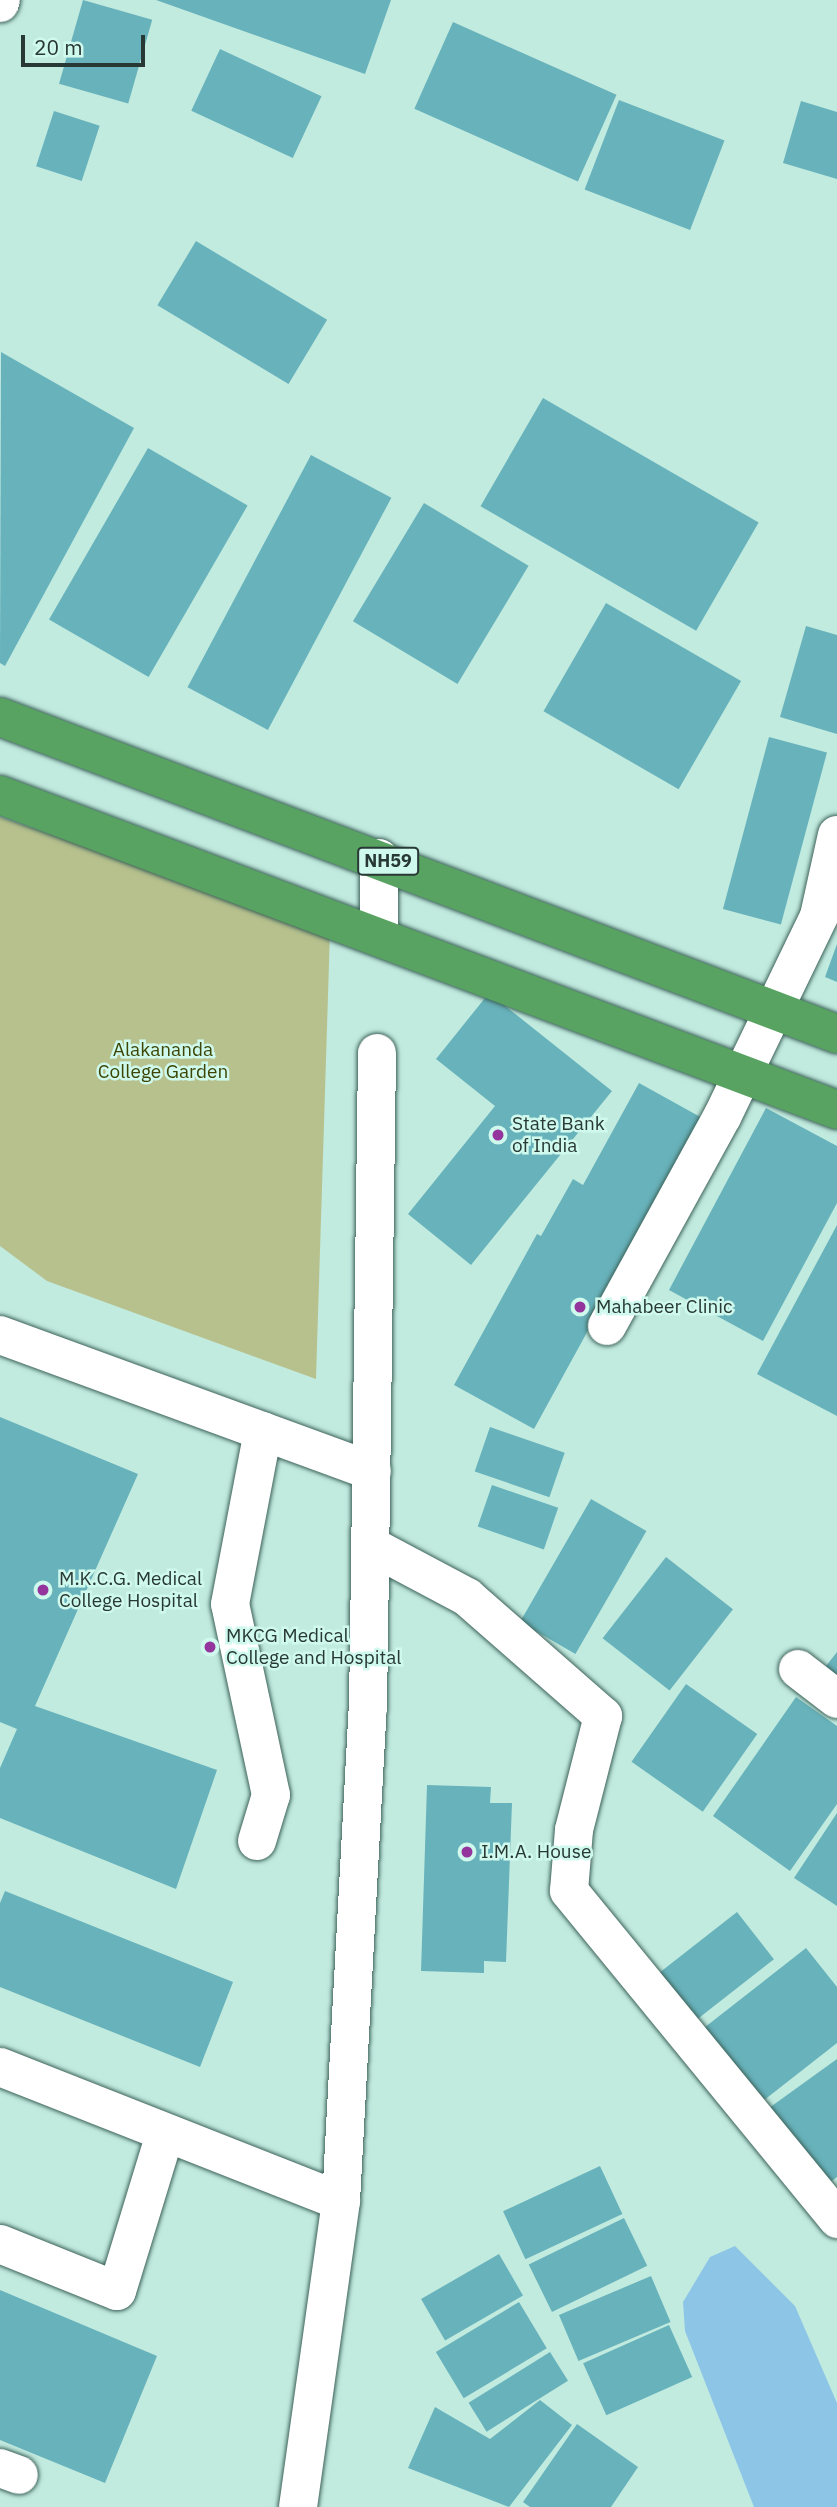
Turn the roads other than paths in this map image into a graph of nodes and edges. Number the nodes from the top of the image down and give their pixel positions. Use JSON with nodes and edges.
{"nodes":[{"id":1,"x":0,"y":717,"type":"edge"},
{"id":2,"x":0,"y":795,"type":"edge"},
{"id":3,"x":837,"y":835,"type":"edge"},
{"id":4,"x":379,"y":858,"type":"junction"},
{"id":5,"x":379,"y":935,"type":"junction"},
{"id":6,"x":774,"y":1009,"type":"junction"},
{"id":7,"x":837,"y":1034,"type":"edge"},
{"id":8,"x":377,"y":1053,"type":"dead end"},
{"id":9,"x":743,"y":1075,"type":"junction"},
{"id":10,"x":837,"y":1110,"type":"edge"},
{"id":11,"x":607,"y":1326,"type":"dead end"},
{"id":12,"x":0,"y":1335,"type":"edge"},
{"id":13,"x":263,"y":1432,"type":"junction"},
{"id":14,"x":372,"y":1471,"type":"junction"},
{"id":15,"x":371,"y":1546,"type":"junction"},
{"id":16,"x":798,"y":1669,"type":"dead end"},
{"id":17,"x":837,"y":1699,"type":"edge"},
{"id":18,"x":257,"y":1841,"type":"dead end"},
{"id":19,"x":0,"y":2067,"type":"edge"},
{"id":20,"x":165,"y":2134,"type":"junction"},
{"id":21,"x":341,"y":2201,"type":"junction"},
{"id":22,"x":837,"y":2219,"type":"edge"},
{"id":23,"x":0,"y":2244,"type":"edge"},
{"id":24,"x":298,"y":2507,"type":"edge"}],
"edges":[{"from":1,"to":4,"type":"highway","number":"NH59"},
{"from":2,"to":5,"type":"highway"},
{"from":3,"to":6,"type":"street"},
{"from":4,"to":5,"type":"street"},
{"from":4,"to":6,"type":"highway","number":"NH59"},
{"from":5,"to":9,"type":"highway"},
{"from":6,"to":7,"type":"highway","number":"NH59"},
{"from":6,"to":9,"type":"street"},
{"from":8,"to":14,"type":"street"},
{"from":9,"to":10,"type":"highway"},
{"from":9,"to":11,"type":"street"},
{"from":12,"to":13,"type":"street"},
{"from":13,"to":14,"type":"street"},
{"from":13,"to":18,"type":"street"},
{"from":14,"to":15,"type":"street"},
{"from":15,"to":21,"type":"street"},
{"from":15,"to":22,"type":"street"},
{"from":16,"to":17,"type":"street"},
{"from":19,"to":20,"type":"street"},
{"from":20,"to":21,"type":"street"},
{"from":20,"to":23,"type":"street"},
{"from":21,"to":24,"type":"street"}]}
